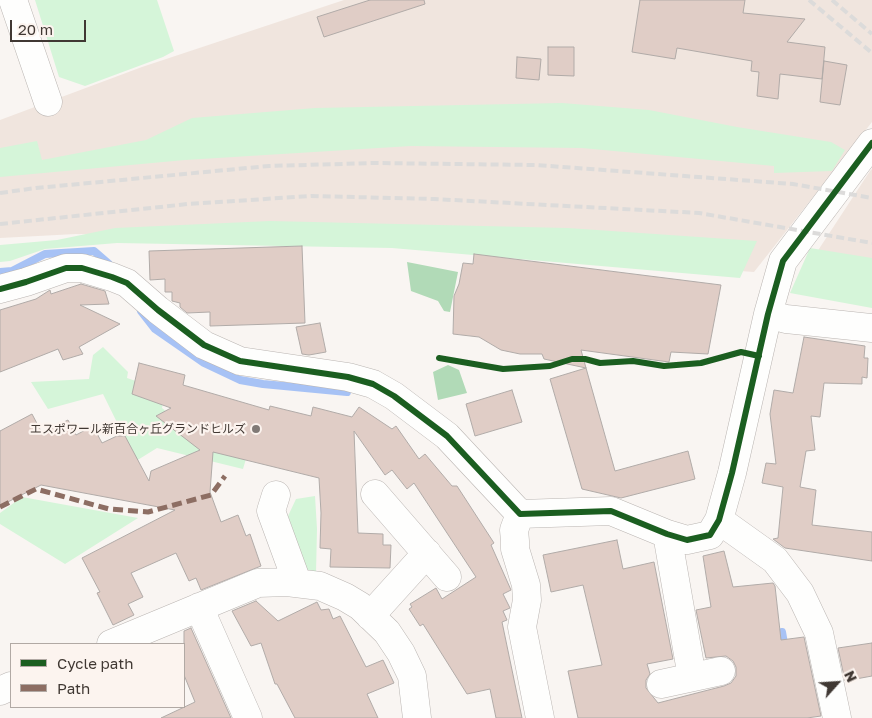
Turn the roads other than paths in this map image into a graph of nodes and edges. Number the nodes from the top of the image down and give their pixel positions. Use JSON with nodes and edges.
{"nodes":[{"id":1,"x":12,"y":0,"type":"edge"},
{"id":2,"x":48,"y":102,"type":"dead end"},
{"id":3,"x":872,"y":143,"type":"edge"},
{"id":4,"x":0,"y":288,"type":"edge"},
{"id":5,"x":768,"y":314,"type":"junction"},
{"id":6,"x":872,"y":328,"type":"edge"},
{"id":7,"x":375,"y":494,"type":"dead end"},
{"id":8,"x":276,"y":495,"type":"dead end"},
{"id":9,"x":520,"y":514,"type":"junction"},
{"id":10,"x":718,"y":520,"type":"junction"},
{"id":11,"x":667,"y":534,"type":"junction"},
{"id":12,"x":427,"y":554,"type":"junction"},
{"id":13,"x":447,"y":576,"type":"dead end"},
{"id":14,"x":297,"y":582,"type":"junction"},
{"id":15,"x":199,"y":607,"type":"junction"},
{"id":16,"x":370,"y":616,"type":"junction"},
{"id":17,"x":113,"y":643,"type":"edge"},
{"id":18,"x":721,"y":671,"type":"dead end"},
{"id":19,"x":692,"y":677,"type":"junction"},
{"id":20,"x":661,"y":684,"type":"dead end"},
{"id":21,"x":248,"y":718,"type":"edge"},
{"id":22,"x":417,"y":718,"type":"edge"},
{"id":23,"x":540,"y":718,"type":"edge"},
{"id":24,"x":837,"y":718,"type":"edge"}],
"edges":[{"from":1,"to":2,"type":"street"},
{"from":3,"to":5,"type":"street"},
{"from":4,"to":9,"type":"street"},
{"from":5,"to":6,"type":"street"},
{"from":5,"to":10,"type":"street"},
{"from":7,"to":12,"type":"street"},
{"from":8,"to":14,"type":"street"},
{"from":9,"to":11,"type":"street"},
{"from":9,"to":23,"type":"street"},
{"from":10,"to":11,"type":"street"},
{"from":10,"to":24,"type":"street"},
{"from":11,"to":19,"type":"street"},
{"from":12,"to":13,"type":"street"},
{"from":12,"to":16,"type":"street"},
{"from":14,"to":15,"type":"street"},
{"from":14,"to":16,"type":"street"},
{"from":15,"to":17,"type":"street"},
{"from":15,"to":21,"type":"street"},
{"from":16,"to":22,"type":"street"},
{"from":18,"to":19,"type":"street"},
{"from":19,"to":20,"type":"street"}]}
